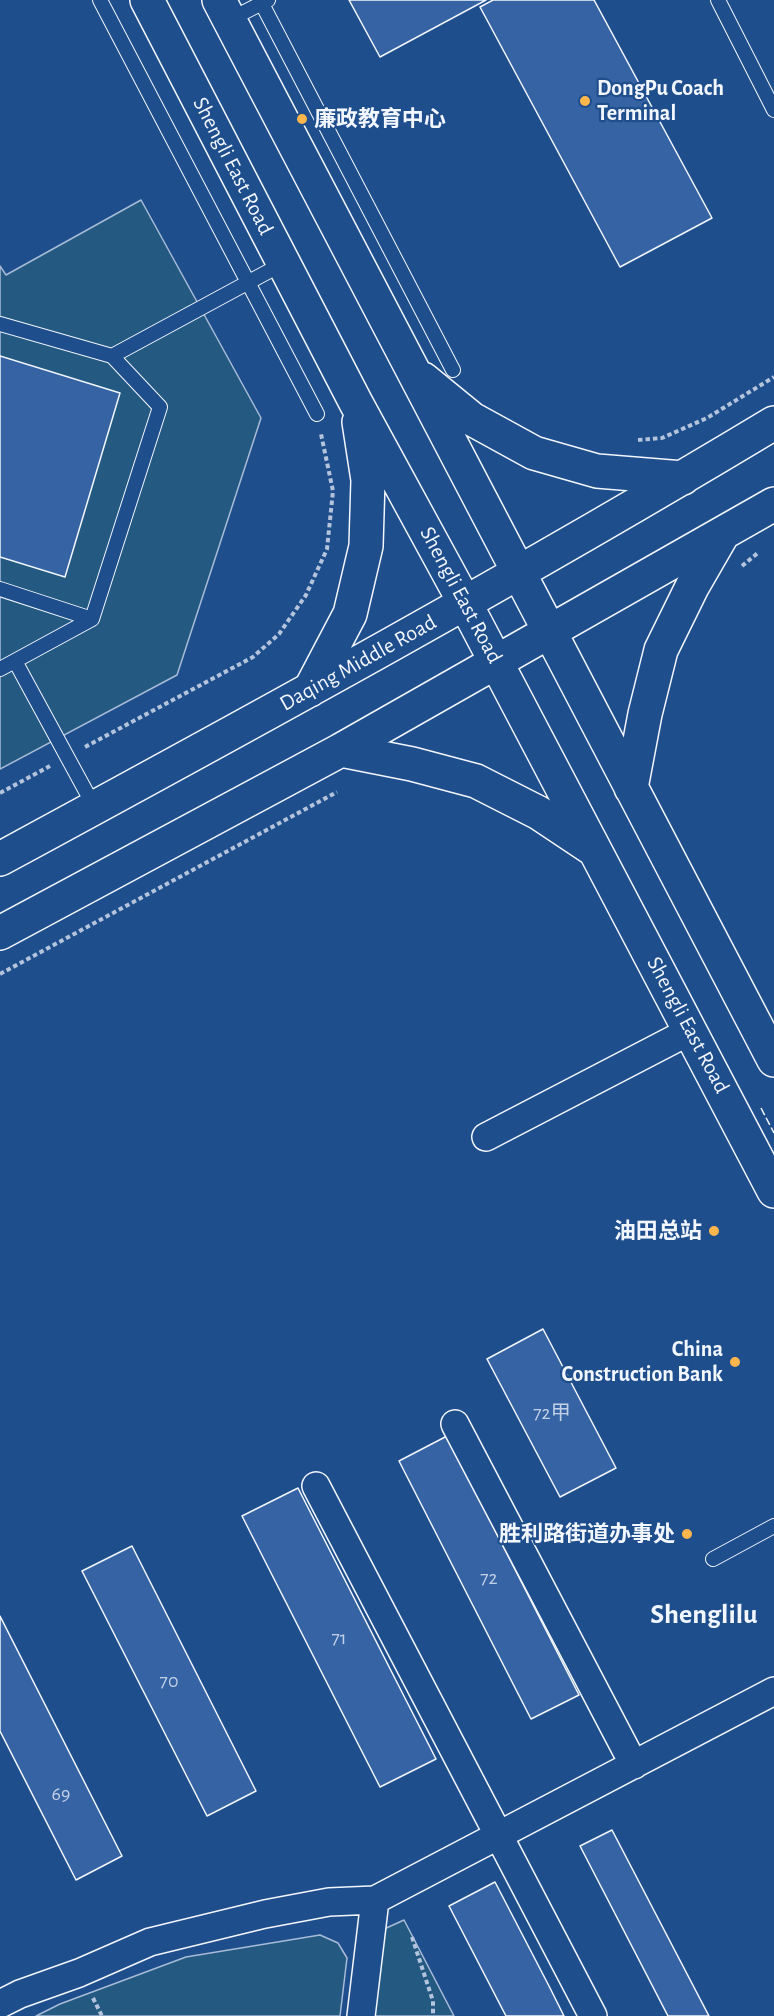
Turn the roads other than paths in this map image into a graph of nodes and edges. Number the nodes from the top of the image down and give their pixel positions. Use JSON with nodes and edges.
{"nodes":[{"id":1,"x":100,"y":0,"type":"edge"},
{"id":2,"x":147,"y":0,"type":"edge"},
{"id":3,"x":718,"y":0,"type":"edge"},
{"id":4,"x":263,"y":1,"type":"edge"},
{"id":5,"x":224,"y":10,"type":"edge"},
{"id":6,"x":774,"y":110,"type":"edge"},
{"id":7,"x":284,"y":263,"type":"junction"},
{"id":8,"x":248,"y":283,"type":"junction"},
{"id":9,"x":0,"y":324,"type":"edge"},
{"id":10,"x":112,"y":356,"type":"junction"},
{"id":11,"x":411,"y":370,"type":"junction"},
{"id":12,"x":453,"y":370,"type":"dead end"},
{"id":13,"x":356,"y":403,"type":"junction"},
{"id":14,"x":317,"y":414,"type":"road end"},
{"id":15,"x":774,"y":423,"type":"edge"},
{"id":16,"x":683,"y":478,"type":"junction"},
{"id":17,"x":774,"y":504,"type":"edge"},
{"id":18,"x":723,"y":534,"type":"junction"},
{"id":19,"x":519,"y":573,"type":"junction"},
{"id":20,"x":0,"y":589,"type":"edge"},
{"id":21,"x":465,"y":603,"type":"junction"},
{"id":22,"x":92,"y":619,"type":"junction"},
{"id":23,"x":550,"y":632,"type":"junction"},
{"id":24,"x":15,"y":661,"type":"junction"},
{"id":25,"x":496,"y":662,"type":"junction"},
{"id":26,"x":0,"y":669,"type":"edge"},
{"id":27,"x":310,"y":690,"type":"junction"},
{"id":28,"x":341,"y":750,"type":"junction"},
{"id":29,"x":631,"y":788,"type":"junction"},
{"id":30,"x":94,"y":808,"type":"junction"},
{"id":31,"x":597,"y":851,"type":"junction"},
{"id":32,"x":0,"y":859,"type":"edge"},
{"id":33,"x":0,"y":933,"type":"edge"},
{"id":34,"x":690,"y":1030,"type":"junction"},
{"id":35,"x":774,"y":1060,"type":"edge"},
{"id":36,"x":486,"y":1137,"type":"dead end"},
{"id":37,"x":774,"y":1191,"type":"edge"},
{"id":38,"x":455,"y":1424,"type":"dead end"},
{"id":39,"x":316,"y":1486,"type":"dead end"},
{"id":40,"x":774,"y":1526,"type":"edge"},
{"id":41,"x":713,"y":1559,"type":"dead end"},
{"id":42,"x":774,"y":1691,"type":"edge"},
{"id":43,"x":634,"y":1765,"type":"junction"},
{"id":44,"x":498,"y":1837,"type":"junction"},
{"id":45,"x":375,"y":1900,"type":"junction"},
{"id":46,"x":0,"y":2004,"type":"edge"},
{"id":47,"x":361,"y":2016,"type":"edge"},
{"id":48,"x":593,"y":2016,"type":"edge"}],
"edges":[{"from":1,"to":8,"type":"lane"},
{"from":2,"to":7,"type":"main road","name":"Shengli East Road"},
{"from":3,"to":6,"type":"lane"},
{"from":4,"to":5,"type":"lane"},
{"from":4,"to":12,"type":"lane"},
{"from":5,"to":11,"type":"main road"},
{"from":7,"to":8,"type":"lane"},
{"from":7,"to":13,"type":"main road","name":"Shengli East Road"},
{"from":8,"to":10,"type":"lane"},
{"from":8,"to":14,"type":"lane"},
{"from":9,"to":10,"type":"lane"},
{"from":10,"to":22,"type":"lane"},
{"from":11,"to":16,"type":"main road"},
{"from":11,"to":19,"type":"main road"},
{"from":13,"to":21,"type":"main road","name":"Shengli East Road"},
{"from":13,"to":27,"type":"main road"},
{"from":15,"to":16,"type":"main road","name":"Daqing Middle Road"},
{"from":16,"to":19,"type":"main road","name":"Daqing Middle Road"},
{"from":17,"to":18,"type":"main road"},
{"from":18,"to":23,"type":"main road"},
{"from":18,"to":29,"type":"main road"},
{"from":19,"to":21,"type":"main road","name":"Daqing Middle Road"},
{"from":19,"to":23,"type":"main road"},
{"from":20,"to":22,"type":"lane"},
{"from":21,"to":25,"type":"main road","name":"Shengli East Road"},
{"from":21,"to":27,"type":"main road","name":"Daqing Middle Road"},
{"from":22,"to":24,"type":"lane"},
{"from":23,"to":25,"type":"main road"},
{"from":23,"to":29,"type":"main road"},
{"from":24,"to":26,"type":"lane"},
{"from":24,"to":30,"type":"lane"},
{"from":25,"to":28,"type":"main road"},
{"from":25,"to":31,"type":"main road","name":"Shengli East Road"},
{"from":27,"to":30,"type":"main road","name":"Daqing Middle Road"},
{"from":28,"to":31,"type":"main road"},
{"from":28,"to":33,"type":"main road"},
{"from":29,"to":35,"type":"main road"},
{"from":30,"to":32,"type":"main road","name":"Daqing Middle Road"},
{"from":31,"to":34,"type":"main road","name":"Shengli East Road"},
{"from":34,"to":36,"type":"street"},
{"from":34,"to":37,"type":"main road","name":"Shengli East Road"},
{"from":38,"to":43,"type":"street"},
{"from":39,"to":44,"type":"street"},
{"from":40,"to":41,"type":"lane"},
{"from":42,"to":43,"type":"street"},
{"from":43,"to":44,"type":"street"},
{"from":44,"to":45,"type":"street"},
{"from":44,"to":48,"type":"street"},
{"from":45,"to":46,"type":"street"},
{"from":45,"to":47,"type":"street"}]}
